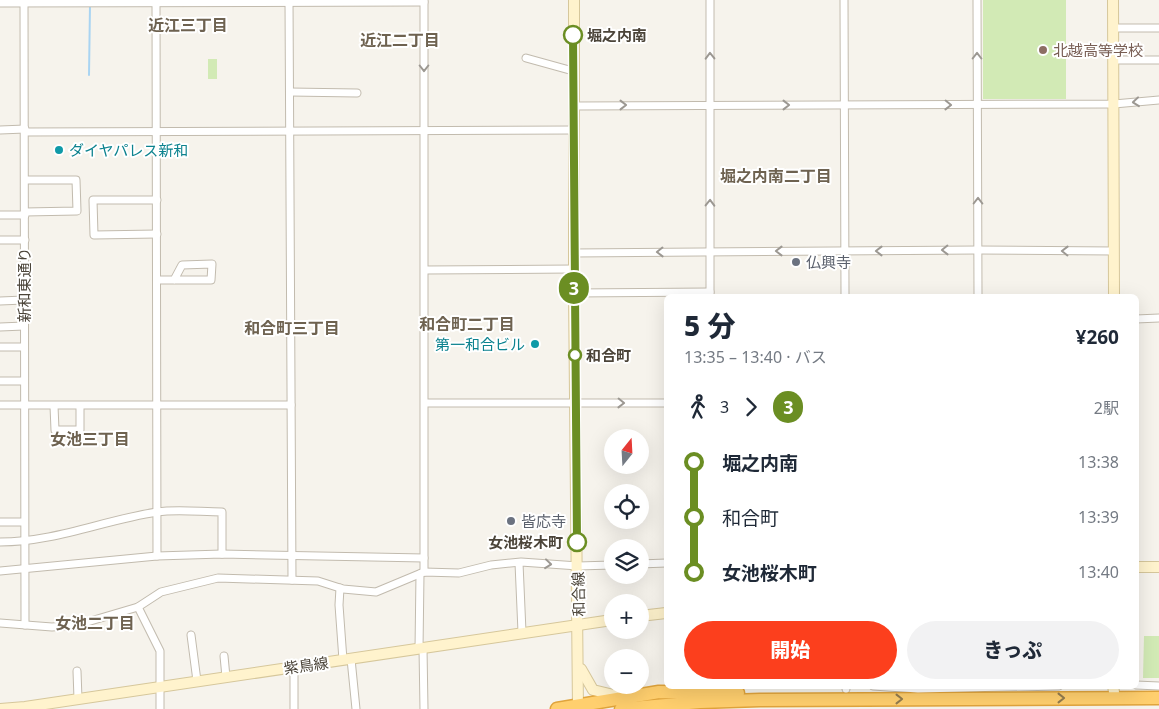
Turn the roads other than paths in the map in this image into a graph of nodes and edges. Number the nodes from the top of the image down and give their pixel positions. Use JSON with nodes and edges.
{"nodes":[{"id":1,"x":574,"y":0,"type":"edge"},
{"id":2,"x":710,"y":0,"type":"edge"},
{"id":3,"x":844,"y":0,"type":"edge"},
{"id":4,"x":977,"y":0,"type":"edge"},
{"id":5,"x":1114,"y":0,"type":"edge"},
{"id":6,"x":156,"y":1,"type":"edge"},
{"id":7,"x":290,"y":1,"type":"edge"},
{"id":8,"x":424,"y":1,"type":"edge"},
{"id":9,"x":24,"y":2,"type":"edge"},
{"id":10,"x":0,"y":4,"type":"edge"},
{"id":11,"x":1114,"y":28,"type":"junction"},
{"id":12,"x":1159,"y":28,"type":"edge"},
{"id":13,"x":526,"y":58,"type":"dead end"},
{"id":14,"x":1114,"y":60,"type":"junction"},
{"id":15,"x":1159,"y":60,"type":"edge"},
{"id":16,"x":573,"y":71,"type":"junction"},
{"id":17,"x":290,"y":92,"type":"junction"},
{"id":18,"x":357,"y":93,"type":"dead end"},
{"id":19,"x":1159,"y":100,"type":"edge"},
{"id":20,"x":1114,"y":104,"type":"junction"},
{"id":21,"x":710,"y":105,"type":"junction"},
{"id":22,"x":845,"y":105,"type":"junction"},
{"id":23,"x":977,"y":105,"type":"junction"},
{"id":24,"x":575,"y":106,"type":"junction"},
{"id":25,"x":0,"y":130,"type":"edge"},
{"id":26,"x":290,"y":130,"type":"junction"},
{"id":27,"x":424,"y":130,"type":"junction"},
{"id":28,"x":574,"y":130,"type":"junction"},
{"id":29,"x":25,"y":131,"type":"junction"},
{"id":30,"x":157,"y":132,"type":"junction"},
{"id":31,"x":25,"y":180,"type":"junction"},
{"id":32,"x":157,"y":200,"type":"junction"},
{"id":33,"x":25,"y":214,"type":"junction"},
{"id":34,"x":0,"y":215,"type":"edge"},
{"id":35,"x":157,"y":234,"type":"junction"},
{"id":36,"x":0,"y":240,"type":"edge"},
{"id":37,"x":24,"y":240,"type":"junction"},
{"id":38,"x":978,"y":250,"type":"junction"},
{"id":39,"x":709,"y":251,"type":"junction"},
{"id":40,"x":845,"y":251,"type":"junction"},
{"id":41,"x":1114,"y":251,"type":"junction"},
{"id":42,"x":574,"y":253,"type":"junction"},
{"id":43,"x":574,"y":269,"type":"junction"},
{"id":44,"x":426,"y":270,"type":"junction"},
{"id":45,"x":157,"y":280,"type":"junction"},
{"id":46,"x":174,"y":280,"type":"junction"},
{"id":47,"x":574,"y":293,"type":"junction"},
{"id":48,"x":710,"y":294,"type":"edge"},
{"id":49,"x":845,"y":294,"type":"edge"},
{"id":50,"x":978,"y":294,"type":"edge"},
{"id":51,"x":1114,"y":294,"type":"edge"},
{"id":52,"x":24,"y":300,"type":"junction"},
{"id":53,"x":0,"y":301,"type":"edge"},
{"id":54,"x":1139,"y":318,"type":"edge"},
{"id":55,"x":1159,"y":318,"type":"edge"},
{"id":56,"x":24,"y":326,"type":"junction"},
{"id":57,"x":0,"y":327,"type":"edge"},
{"id":58,"x":0,"y":347,"type":"edge"},
{"id":59,"x":24,"y":347,"type":"junction"},
{"id":60,"x":0,"y":381,"type":"edge"},
{"id":61,"x":24,"y":381,"type":"junction"},
{"id":62,"x":576,"y":402,"type":"junction"},
{"id":63,"x":425,"y":403,"type":"junction"},
{"id":64,"x":664,"y":403,"type":"edge"},
{"id":65,"x":0,"y":405,"type":"edge"},
{"id":66,"x":291,"y":405,"type":"junction"},
{"id":67,"x":24,"y":406,"type":"junction"},
{"id":68,"x":54,"y":406,"type":"junction"},
{"id":69,"x":80,"y":406,"type":"junction"},
{"id":70,"x":158,"y":406,"type":"junction"},
{"id":71,"x":158,"y":512,"type":"junction"},
{"id":72,"x":0,"y":522,"type":"edge"},
{"id":73,"x":24,"y":522,"type":"junction"},
{"id":74,"x":0,"y":542,"type":"edge"},
{"id":75,"x":24,"y":542,"type":"junction"},
{"id":76,"x":222,"y":554,"type":"junction"},
{"id":77,"x":290,"y":554,"type":"junction"},
{"id":78,"x":157,"y":556,"type":"junction"},
{"id":79,"x":424,"y":558,"type":"junction"},
{"id":80,"x":519,"y":563,"type":"junction"},
{"id":81,"x":664,"y":563,"type":"edge"},
{"id":82,"x":649,"y":564,"type":"edge"},
{"id":83,"x":604,"y":565,"type":"edge"},
{"id":84,"x":578,"y":566,"type":"junction"},
{"id":85,"x":1139,"y":567,"type":"edge"},
{"id":86,"x":1159,"y":567,"type":"edge"},
{"id":87,"x":24,"y":570,"type":"junction"},
{"id":88,"x":0,"y":571,"type":"edge"},
{"id":89,"x":422,"y":573,"type":"junction"},
{"id":90,"x":292,"y":580,"type":"junction"},
{"id":91,"x":340,"y":588,"type":"junction"},
{"id":92,"x":138,"y":607,"type":"junction"},
{"id":93,"x":664,"y":613,"type":"edge"},
{"id":94,"x":649,"y":615,"type":"edge"},
{"id":95,"x":604,"y":621,"type":"edge"},
{"id":96,"x":0,"y":623,"type":"edge"},
{"id":97,"x":579,"y":624,"type":"junction"},
{"id":98,"x":25,"y":625,"type":"junction"},
{"id":99,"x":522,"y":632,"type":"junction"},
{"id":100,"x":191,"y":634,"type":"dead end"},
{"id":101,"x":421,"y":648,"type":"junction"},
{"id":102,"x":224,"y":656,"type":"dead end"},
{"id":103,"x":347,"y":659,"type":"junction"},
{"id":104,"x":579,"y":663,"type":"junction"},
{"id":105,"x":294,"y":666,"type":"junction"},
{"id":106,"x":77,"y":671,"type":"dead end"},
{"id":107,"x":226,"y":677,"type":"junction"},
{"id":108,"x":197,"y":681,"type":"junction"},
{"id":109,"x":1139,"y":685,"type":"edge"},
{"id":110,"x":1159,"y":686,"type":"edge"},
{"id":111,"x":160,"y":687,"type":"junction"},
{"id":112,"x":666,"y":689,"type":"edge"},
{"id":113,"x":659,"y":692,"type":"junction"},
{"id":114,"x":1159,"y":698,"type":"edge"},
{"id":115,"x":78,"y":699,"type":"junction"},
{"id":116,"x":880,"y":699,"type":"junction"},
{"id":117,"x":638,"y":701,"type":"junction"},
{"id":118,"x":579,"y":707,"type":"edge"},
{"id":119,"x":25,"y":708,"type":"edge"},
{"id":120,"x":0,"y":709,"type":"edge"},
{"id":121,"x":160,"y":709,"type":"edge"},
{"id":122,"x":294,"y":709,"type":"edge"},
{"id":123,"x":356,"y":709,"type":"edge"},
{"id":124,"x":424,"y":709,"type":"edge"},
{"id":125,"x":557,"y":709,"type":"edge"},
{"id":126,"x":621,"y":709,"type":"edge"}],
"edges":[{"from":1,"to":16,"type":"street","name":"和合線"},
{"from":21,"to":2,"type":"street","one_way":true},
{"from":3,"to":22,"type":"street"},
{"from":23,"to":4,"type":"street","one_way":true},
{"from":5,"to":11,"type":"street"},
{"from":6,"to":7,"type":"street"},
{"from":6,"to":9,"type":"street"},
{"from":6,"to":30,"type":"street"},
{"from":7,"to":8,"type":"street"},
{"from":7,"to":17,"type":"street"},
{"from":8,"to":27,"type":"street","one_way":true},
{"from":9,"to":10,"type":"street"},
{"from":9,"to":29,"type":"street","name":"新和東通り"},
{"from":11,"to":12,"type":"street"},
{"from":11,"to":14,"type":"street"},
{"from":13,"to":16,"type":"street"},
{"from":14,"to":15,"type":"street"},
{"from":14,"to":20,"type":"street"},
{"from":16,"to":24,"type":"street","name":"和合線"},
{"from":17,"to":18,"type":"street"},
{"from":17,"to":26,"type":"street"},
{"from":19,"to":20,"type":"street","one_way":true},
{"from":20,"to":23,"type":"street"},
{"from":20,"to":41,"type":"street"},
{"from":21,"to":22,"type":"street","one_way":true},
{"from":24,"to":21,"type":"street","one_way":true},
{"from":39,"to":21,"type":"street","one_way":true},
{"from":22,"to":23,"type":"street","one_way":true},
{"from":22,"to":40,"type":"street"},
{"from":38,"to":23,"type":"street","one_way":true},
{"from":24,"to":28,"type":"street","name":"和合線"},
{"from":25,"to":29,"type":"street"},
{"from":26,"to":27,"type":"street"},
{"from":26,"to":30,"type":"street"},
{"from":26,"to":66,"type":"street"},
{"from":27,"to":28,"type":"street"},
{"from":27,"to":44,"type":"street"},
{"from":28,"to":42,"type":"street","name":"和合線"},
{"from":29,"to":30,"type":"street"},
{"from":29,"to":31,"type":"street","name":"新和東通り"},
{"from":30,"to":32,"type":"street"},
{"from":31,"to":33,"type":"street","name":"新和東通り"},
{"from":31,"to":33,"type":"street"},
{"from":32,"to":35,"type":"street"},
{"from":32,"to":35,"type":"street"},
{"from":33,"to":34,"type":"street"},
{"from":33,"to":37,"type":"street","name":"新和東通り"},
{"from":35,"to":45,"type":"street"},
{"from":36,"to":37,"type":"street"},
{"from":37,"to":52,"type":"street","name":"新和東通り"},
{"from":38,"to":40,"type":"street","one_way":true},
{"from":41,"to":38,"type":"street","one_way":true},
{"from":38,"to":50,"type":"street"},
{"from":40,"to":39,"type":"street","one_way":true},
{"from":39,"to":42,"type":"street","one_way":true},
{"from":39,"to":48,"type":"street"},
{"from":40,"to":49,"type":"street"},
{"from":41,"to":51,"type":"street"},
{"from":42,"to":43,"type":"street","name":"和合線"},
{"from":43,"to":44,"type":"street"},
{"from":43,"to":47,"type":"street","name":"和合線"},
{"from":44,"to":63,"type":"street"},
{"from":45,"to":46,"type":"street"},
{"from":45,"to":70,"type":"street"},
{"from":46,"to":46,"type":"street"},
{"from":47,"to":48,"type":"street"},
{"from":47,"to":62,"type":"street","name":"和合線"},
{"from":52,"to":53,"type":"street"},
{"from":52,"to":56,"type":"street","name":"新和東通り"},
{"from":54,"to":55,"type":"street"},
{"from":56,"to":57,"type":"street"},
{"from":56,"to":59,"type":"street","name":"新和東通り"},
{"from":58,"to":59,"type":"street"},
{"from":59,"to":61,"type":"street","name":"新和東通り"},
{"from":60,"to":61,"type":"street"},
{"from":61,"to":67,"type":"street","name":"新和東通り"},
{"from":62,"to":63,"type":"street"},
{"from":62,"to":64,"type":"street","one_way":true},
{"from":62,"to":84,"type":"street","name":"和合線"},
{"from":63,"to":79,"type":"street"},
{"from":65,"to":67,"type":"street"},
{"from":66,"to":70,"type":"street"},
{"from":66,"to":77,"type":"street"},
{"from":67,"to":68,"type":"street"},
{"from":67,"to":73,"type":"street","name":"新和東通り"},
{"from":68,"to":69,"type":"street"},
{"from":68,"to":69,"type":"street"},
{"from":69,"to":70,"type":"street"},
{"from":70,"to":71,"type":"street"},
{"from":71,"to":75,"type":"street"},
{"from":71,"to":76,"type":"street"},
{"from":71,"to":78,"type":"street"},
{"from":72,"to":73,"type":"street"},
{"from":73,"to":75,"type":"street","name":"新和東通り"},
{"from":74,"to":75,"type":"street"},
{"from":75,"to":87,"type":"street","name":"新和東通り"},
{"from":76,"to":77,"type":"street"},
{"from":76,"to":78,"type":"street"},
{"from":77,"to":79,"type":"street"},
{"from":77,"to":90,"type":"street"},
{"from":78,"to":87,"type":"street"},
{"from":79,"to":89,"type":"street"},
{"from":80,"to":84,"type":"street","one_way":true},
{"from":80,"to":89,"type":"street"},
{"from":80,"to":99,"type":"street"},
{"from":81,"to":82,"type":"street"},
{"from":83,"to":84,"type":"street"},
{"from":84,"to":97,"type":"street","name":"和合線"},
{"from":85,"to":86,"type":"street"},
{"from":87,"to":88,"type":"street"},
{"from":87,"to":98,"type":"street","name":"新和東通り"},
{"from":89,"to":91,"type":"street"},
{"from":89,"to":101,"type":"street"},
{"from":90,"to":91,"type":"street"},
{"from":90,"to":92,"type":"street"},
{"from":91,"to":103,"type":"street"},
{"from":92,"to":98,"type":"street"},
{"from":92,"to":111,"type":"street"},
{"from":93,"to":94,"type":"street"},
{"from":95,"to":97,"type":"street","name":"紫鳥線"},
{"from":96,"to":98,"type":"street"},
{"from":97,"to":99,"type":"street","name":"紫鳥線"},
{"from":97,"to":104,"type":"street","name":"和合線"},
{"from":99,"to":101,"type":"street","name":"紫鳥線"},
{"from":100,"to":108,"type":"street"},
{"from":101,"to":103,"type":"street","name":"紫鳥線"},
{"from":101,"to":124,"type":"street"},
{"from":102,"to":107,"type":"street"},
{"from":103,"to":105,"type":"street","name":"紫鳥線"},
{"from":103,"to":123,"type":"street"},
{"from":104,"to":117,"type":"street"},
{"from":104,"to":118,"type":"street","name":"和合線"},
{"from":105,"to":107,"type":"street","name":"紫鳥線"},
{"from":105,"to":122,"type":"street"},
{"from":106,"to":115,"type":"street"},
{"from":107,"to":108,"type":"street","name":"紫鳥線"},
{"from":108,"to":111,"type":"street","name":"紫鳥線"},
{"from":109,"to":110,"type":"street"},
{"from":111,"to":115,"type":"street","name":"紫鳥線"},
{"from":111,"to":121,"type":"street"},
{"from":112,"to":113,"type":"street"},
{"from":113,"to":116,"type":"highway"},
{"from":113,"to":117,"type":"highway"},
{"from":116,"to":114,"type":"highway","one_way":true},
{"from":115,"to":119,"type":"street","name":"紫鳥線"},
{"from":116,"to":117,"type":"highway"},
{"from":117,"to":118,"type":"highway"},
{"from":117,"to":126,"type":"highway"},
{"from":118,"to":125,"type":"highway"},
{"from":119,"to":120,"type":"street","name":"紫鳥線"}]}
